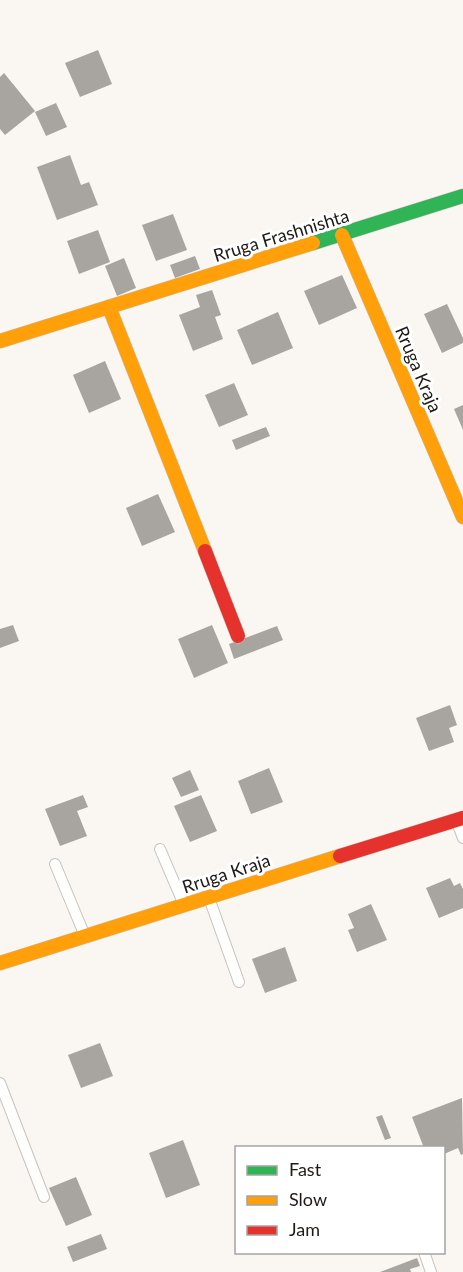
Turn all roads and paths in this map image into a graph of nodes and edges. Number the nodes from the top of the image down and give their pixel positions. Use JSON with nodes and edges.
{"nodes":[{"id":1,"x":463,"y":196,"type":"edge"},
{"id":2,"x":342,"y":235,"type":"junction"},
{"id":3,"x":109,"y":308,"type":"junction"},
{"id":4,"x":0,"y":342,"type":"edge"},
{"id":5,"x":463,"y":517,"type":"edge"},
{"id":6,"x":238,"y":636,"type":"dead end"},
{"id":7,"x":459,"y":819,"type":"edge"},
{"id":8,"x":463,"y":838,"type":"edge"},
{"id":9,"x":160,"y":849,"type":"dead end"},
{"id":10,"x":56,"y":864,"type":"dead end"},
{"id":11,"x":209,"y":897,"type":"junction"},
{"id":12,"x":184,"y":905,"type":"junction"},
{"id":13,"x":86,"y":936,"type":"junction"},
{"id":14,"x":0,"y":963,"type":"edge"},
{"id":15,"x":239,"y":982,"type":"dead end"},
{"id":16,"x":0,"y":1083,"type":"edge"},
{"id":17,"x":44,"y":1197,"type":"dead end"},
{"id":18,"x":425,"y":1254,"type":"edge"},
{"id":19,"x":431,"y":1272,"type":"edge"}],
"edges":[{"from":1,"to":2,"type":"street","name":"Rruga Frashnishta"},
{"from":2,"to":3,"type":"street","name":"Rruga Frashnishta"},
{"from":2,"to":5,"type":"street","name":"Rruga Kraja"},
{"from":3,"to":4,"type":"street","name":"Rruga Frashnishta"},
{"from":3,"to":6,"type":"street"},
{"from":7,"to":8,"type":"lane"},
{"from":7,"to":11,"type":"street","name":"Rruga Kraja"},
{"from":9,"to":12,"type":"lane"},
{"from":10,"to":13,"type":"lane"},
{"from":11,"to":12,"type":"street","name":"Rruga Kraja"},
{"from":11,"to":15,"type":"lane"},
{"from":12,"to":13,"type":"street","name":"Rruga Kraja"},
{"from":13,"to":14,"type":"street","name":"Rruga Kraja"},
{"from":16,"to":17,"type":"lane"},
{"from":18,"to":19,"type":"lane"}]}
